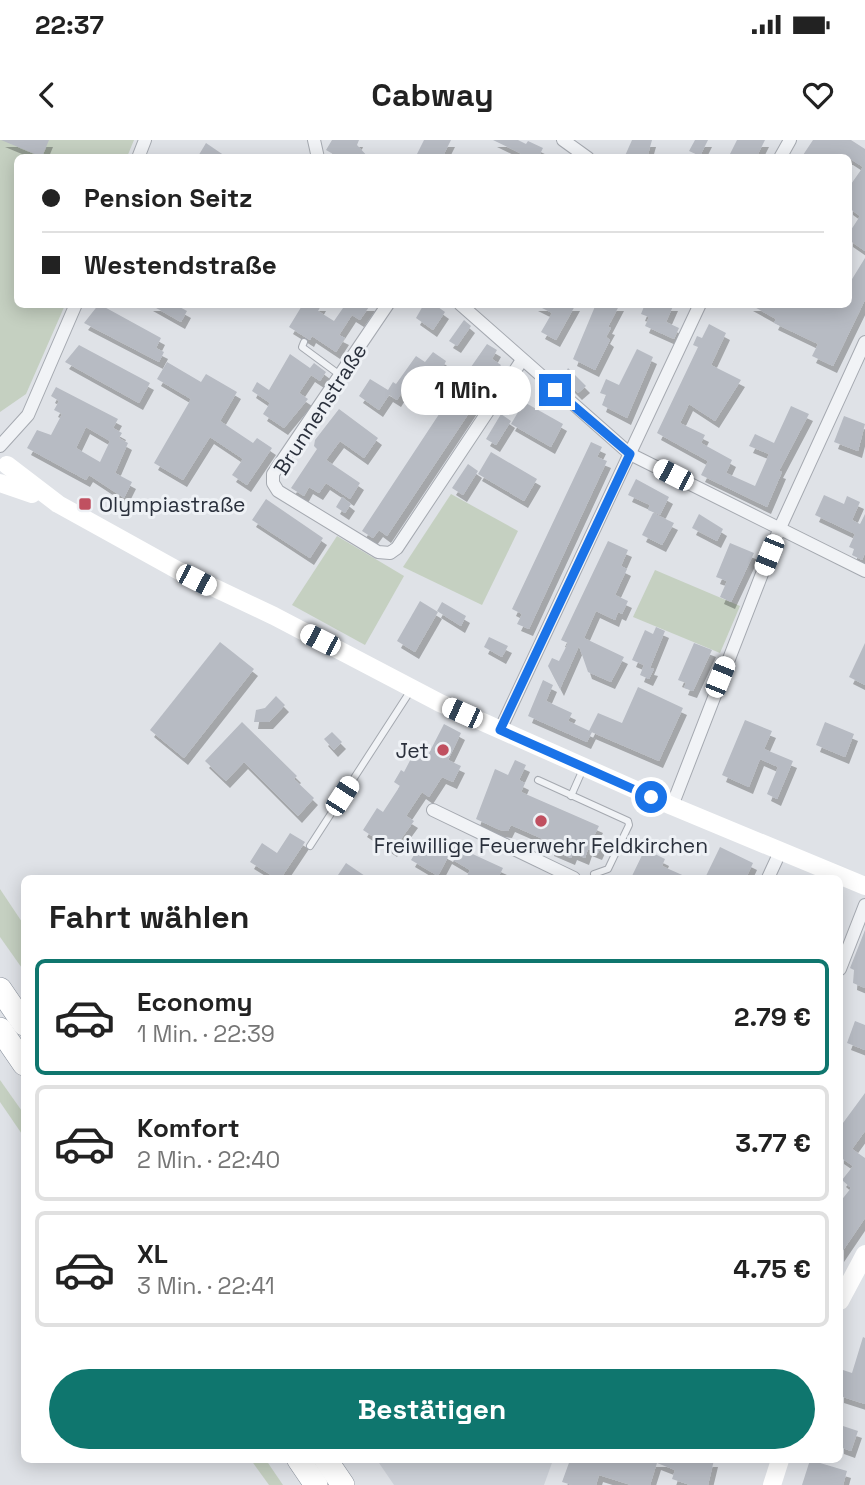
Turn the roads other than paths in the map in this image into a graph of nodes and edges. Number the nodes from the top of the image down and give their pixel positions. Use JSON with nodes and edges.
{"nodes":[{"id":1,"x":563,"y":140,"type":"edge"},
{"id":2,"x":582,"y":154,"type":"edge"},
{"id":3,"x":74,"y":308,"type":"edge"},
{"id":4,"x":385,"y":308,"type":"edge"},
{"id":5,"x":464,"y":308,"type":"edge"},
{"id":6,"x":698,"y":308,"type":"edge"},
{"id":7,"x":304,"y":341,"type":"dead end"},
{"id":8,"x":865,"y":342,"type":"edge"},
{"id":9,"x":522,"y":360,"type":"junction"},
{"id":10,"x":340,"y":375,"type":"junction"},
{"id":11,"x":0,"y":447,"type":"edge"},
{"id":12,"x":630,"y":454,"type":"junction"},
{"id":13,"x":2,"y":477,"type":"edge"},
{"id":14,"x":779,"y":530,"type":"junction"},
{"id":15,"x":865,"y":571,"type":"edge"},
{"id":16,"x":412,"y":688,"type":"junction"},
{"id":17,"x":500,"y":730,"type":"junction"},
{"id":18,"x":584,"y":767,"type":"junction"},
{"id":19,"x":538,"y":780,"type":"dead end"},
{"id":20,"x":571,"y":796,"type":"junction"},
{"id":21,"x":672,"y":806,"type":"junction"},
{"id":22,"x":433,"y":810,"type":"dead end"},
{"id":23,"x":310,"y":846,"type":"dead end"},
{"id":24,"x":780,"y":852,"type":"junction"},
{"id":25,"x":594,"y":874,"type":"dead end"},
{"id":26,"x":568,"y":875,"type":"edge"},
{"id":27,"x":769,"y":875,"type":"edge"},
{"id":28,"x":838,"y":875,"type":"edge"},
{"id":29,"x":843,"y":877,"type":"edge"},
{"id":30,"x":865,"y":886,"type":"edge"},
{"id":31,"x":865,"y":905,"type":"edge"},
{"id":32,"x":843,"y":961,"type":"edge"},
{"id":33,"x":0,"y":989,"type":"edge"},
{"id":34,"x":21,"y":1020,"type":"edge"},
{"id":35,"x":0,"y":1029,"type":"edge"},
{"id":36,"x":21,"y":1060,"type":"edge"},
{"id":37,"x":865,"y":1254,"type":"edge"},
{"id":38,"x":843,"y":1295,"type":"edge"},
{"id":39,"x":301,"y":1463,"type":"edge"},
{"id":40,"x":328,"y":1463,"type":"edge"},
{"id":41,"x":779,"y":1463,"type":"edge"},
{"id":42,"x":316,"y":1485,"type":"edge"},
{"id":43,"x":343,"y":1485,"type":"edge"},
{"id":44,"x":772,"y":1485,"type":"edge"}],
"edges":[{"from":1,"to":2,"type":"street"},
{"from":3,"to":11,"type":"street"},
{"from":4,"to":10,"type":"street","name":"Brunnenstraße"},
{"from":5,"to":9,"type":"street"},
{"from":6,"to":12,"type":"street"},
{"from":7,"to":10,"type":"lane"},
{"from":8,"to":14,"type":"street"},
{"from":9,"to":10,"type":"street","name":"Brunnenstraße"},
{"from":9,"to":12,"type":"street"},
{"from":11,"to":13,"type":"street"},
{"from":12,"to":14,"type":"street"},
{"from":12,"to":17,"type":"street"},
{"from":13,"to":16,"type":"street"},
{"from":14,"to":15,"type":"street"},
{"from":14,"to":21,"type":"street"},
{"from":16,"to":17,"type":"street"},
{"from":16,"to":23,"type":"lane"},
{"from":17,"to":18,"type":"street"},
{"from":18,"to":20,"type":"lane"},
{"from":18,"to":21,"type":"street"},
{"from":19,"to":20,"type":"lane"},
{"from":20,"to":25,"type":"lane"},
{"from":21,"to":24,"type":"street"},
{"from":22,"to":26,"type":"street"},
{"from":24,"to":27,"type":"street"},
{"from":24,"to":28,"type":"street"},
{"from":29,"to":30,"type":"street"},
{"from":31,"to":32,"type":"street"},
{"from":33,"to":34,"type":"highway"},
{"from":35,"to":36,"type":"highway"},
{"from":37,"to":38,"type":"street"},
{"from":39,"to":42,"type":"highway"},
{"from":40,"to":43,"type":"highway"},
{"from":41,"to":44,"type":"street"}]}
